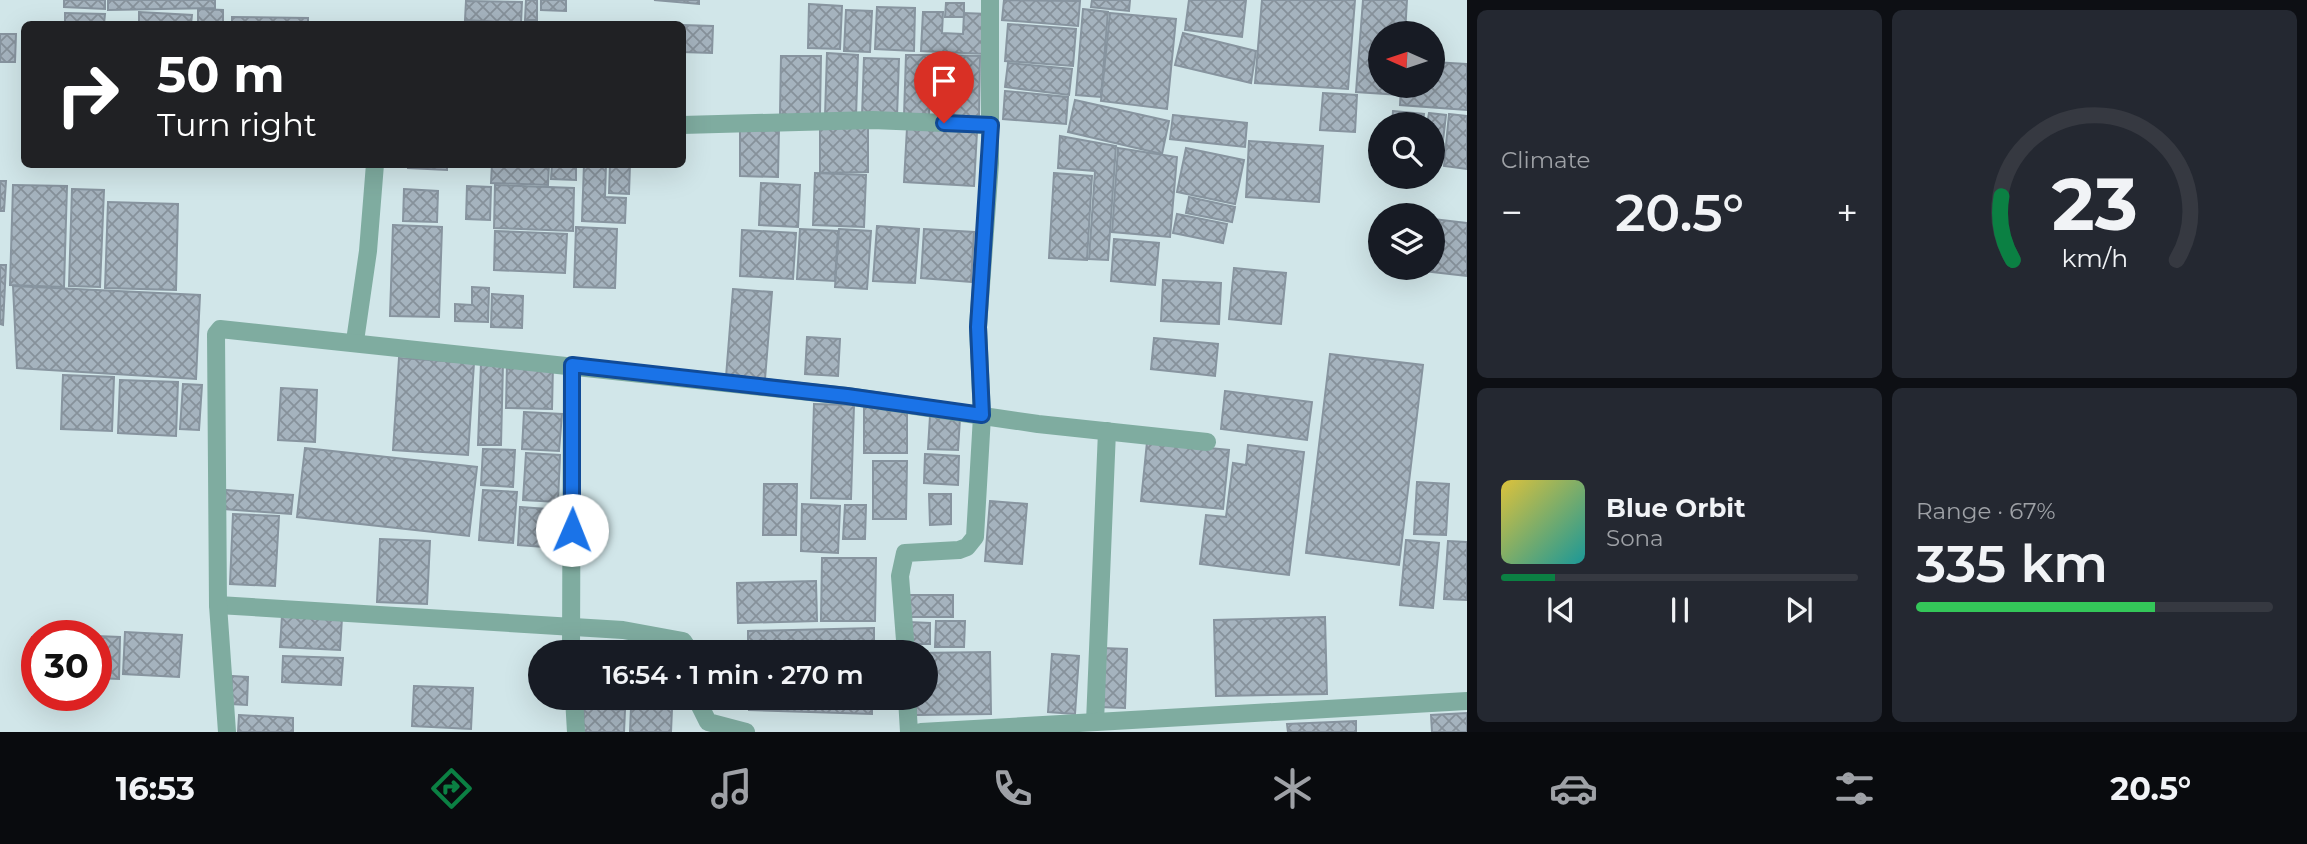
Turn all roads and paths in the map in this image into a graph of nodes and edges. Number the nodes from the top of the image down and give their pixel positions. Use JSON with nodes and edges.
{"nodes":[{"id":1,"x":990,"y":0,"type":"edge"},
{"id":2,"x":686,"y":125,"type":"edge"},
{"id":3,"x":991,"y":125,"type":"junction"},
{"id":4,"x":375,"y":168,"type":"edge"},
{"id":5,"x":355,"y":341,"type":"junction"},
{"id":6,"x":572,"y":365,"type":"junction"},
{"id":7,"x":982,"y":415,"type":"junction"},
{"id":8,"x":1107,"y":431,"type":"junction"},
{"id":9,"x":1207,"y":442,"type":"dead end"},
{"id":10,"x":218,"y":605,"type":"junction"},
{"id":11,"x":570,"y":627,"type":"junction"},
{"id":12,"x":570,"y":640,"type":"edge"},
{"id":13,"x":680,"y":640,"type":"edge"},
{"id":14,"x":904,"y":640,"type":"edge"},
{"id":15,"x":1467,"y":701,"type":"edge"},
{"id":16,"x":575,"y":710,"type":"edge"},
{"id":17,"x":702,"y":710,"type":"edge"},
{"id":18,"x":908,"y":710,"type":"edge"},
{"id":19,"x":1095,"y":722,"type":"junction"},
{"id":20,"x":227,"y":732,"type":"edge"},
{"id":21,"x":576,"y":732,"type":"edge"},
{"id":22,"x":746,"y":732,"type":"edge"},
{"id":23,"x":909,"y":732,"type":"edge"},
{"id":24,"x":921,"y":732,"type":"edge"}],
"edges":[{"from":1,"to":3,"type":"street"},
{"from":2,"to":3,"type":"street"},
{"from":3,"to":7,"type":"street"},
{"from":4,"to":5,"type":"street"},
{"from":5,"to":6,"type":"street"},
{"from":5,"to":10,"type":"street"},
{"from":6,"to":7,"type":"street"},
{"from":6,"to":11,"type":"street"},
{"from":7,"to":8,"type":"street"},
{"from":7,"to":14,"type":"street"},
{"from":8,"to":9,"type":"street"},
{"from":8,"to":19,"type":"street"},
{"from":10,"to":11,"type":"street"},
{"from":10,"to":20,"type":"street"},
{"from":11,"to":12,"type":"street"},
{"from":11,"to":13,"type":"street"},
{"from":15,"to":19,"type":"street"},
{"from":16,"to":21,"type":"street"},
{"from":17,"to":22,"type":"street"},
{"from":18,"to":23,"type":"street"},
{"from":19,"to":24,"type":"street"}]}
